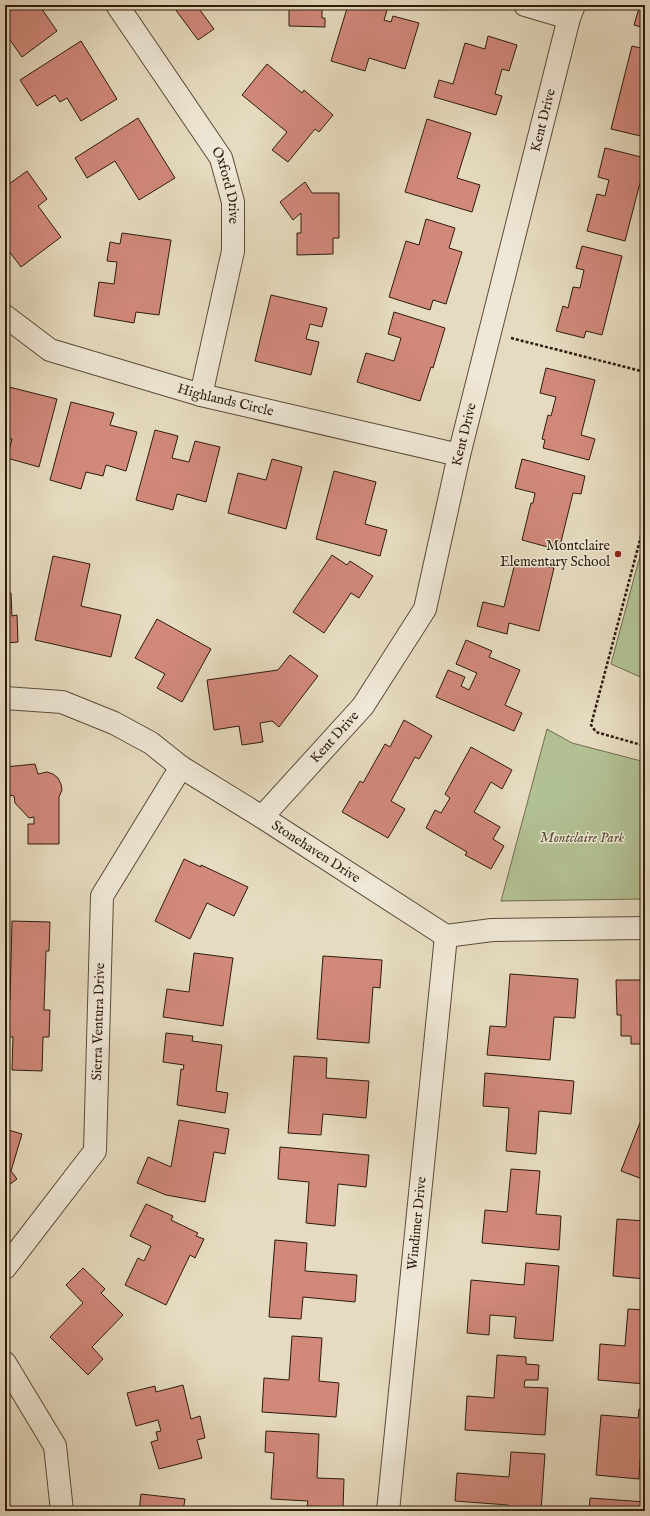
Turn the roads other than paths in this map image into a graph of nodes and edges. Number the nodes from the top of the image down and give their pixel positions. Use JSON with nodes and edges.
{"nodes":[{"id":1,"x":117,"y":5,"type":"edge"},
{"id":2,"x":524,"y":5,"type":"edge"},
{"id":3,"x":571,"y":11,"type":"edge"},
{"id":4,"x":5,"y":316,"type":"edge"},
{"id":5,"x":201,"y":395,"type":"junction"},
{"id":6,"x":459,"y":455,"type":"junction"},
{"id":7,"x":5,"y":698,"type":"edge"},
{"id":8,"x":181,"y":767,"type":"junction"},
{"id":9,"x":262,"y":817,"type":"junction"},
{"id":10,"x":645,"y":928,"type":"edge"},
{"id":11,"x":446,"y":936,"type":"junction"},
{"id":12,"x":5,"y":1268,"type":"edge"},
{"id":13,"x":5,"y":1363,"type":"edge"},
{"id":14,"x":62,"y":1511,"type":"edge"},
{"id":15,"x":388,"y":1511,"type":"edge"}],
"edges":[{"from":1,"to":5,"type":"street","name":"Oxford Drive"},
{"from":2,"to":3,"type":"street"},
{"from":3,"to":6,"type":"street","name":"Kent Drive"},
{"from":4,"to":5,"type":"street","name":"Highlands Circle"},
{"from":5,"to":6,"type":"street","name":"Highlands Circle"},
{"from":6,"to":9,"type":"street","name":"Kent Drive"},
{"from":7,"to":8,"type":"street","name":"Stonehaven Drive"},
{"from":8,"to":9,"type":"street","name":"Stonehaven Drive"},
{"from":8,"to":12,"type":"street","name":"Sierra Ventura Drive"},
{"from":9,"to":11,"type":"street","name":"Stonehaven Drive"},
{"from":10,"to":11,"type":"street"},
{"from":11,"to":15,"type":"street","name":"Windimer Drive"},
{"from":13,"to":14,"type":"street"}]}
